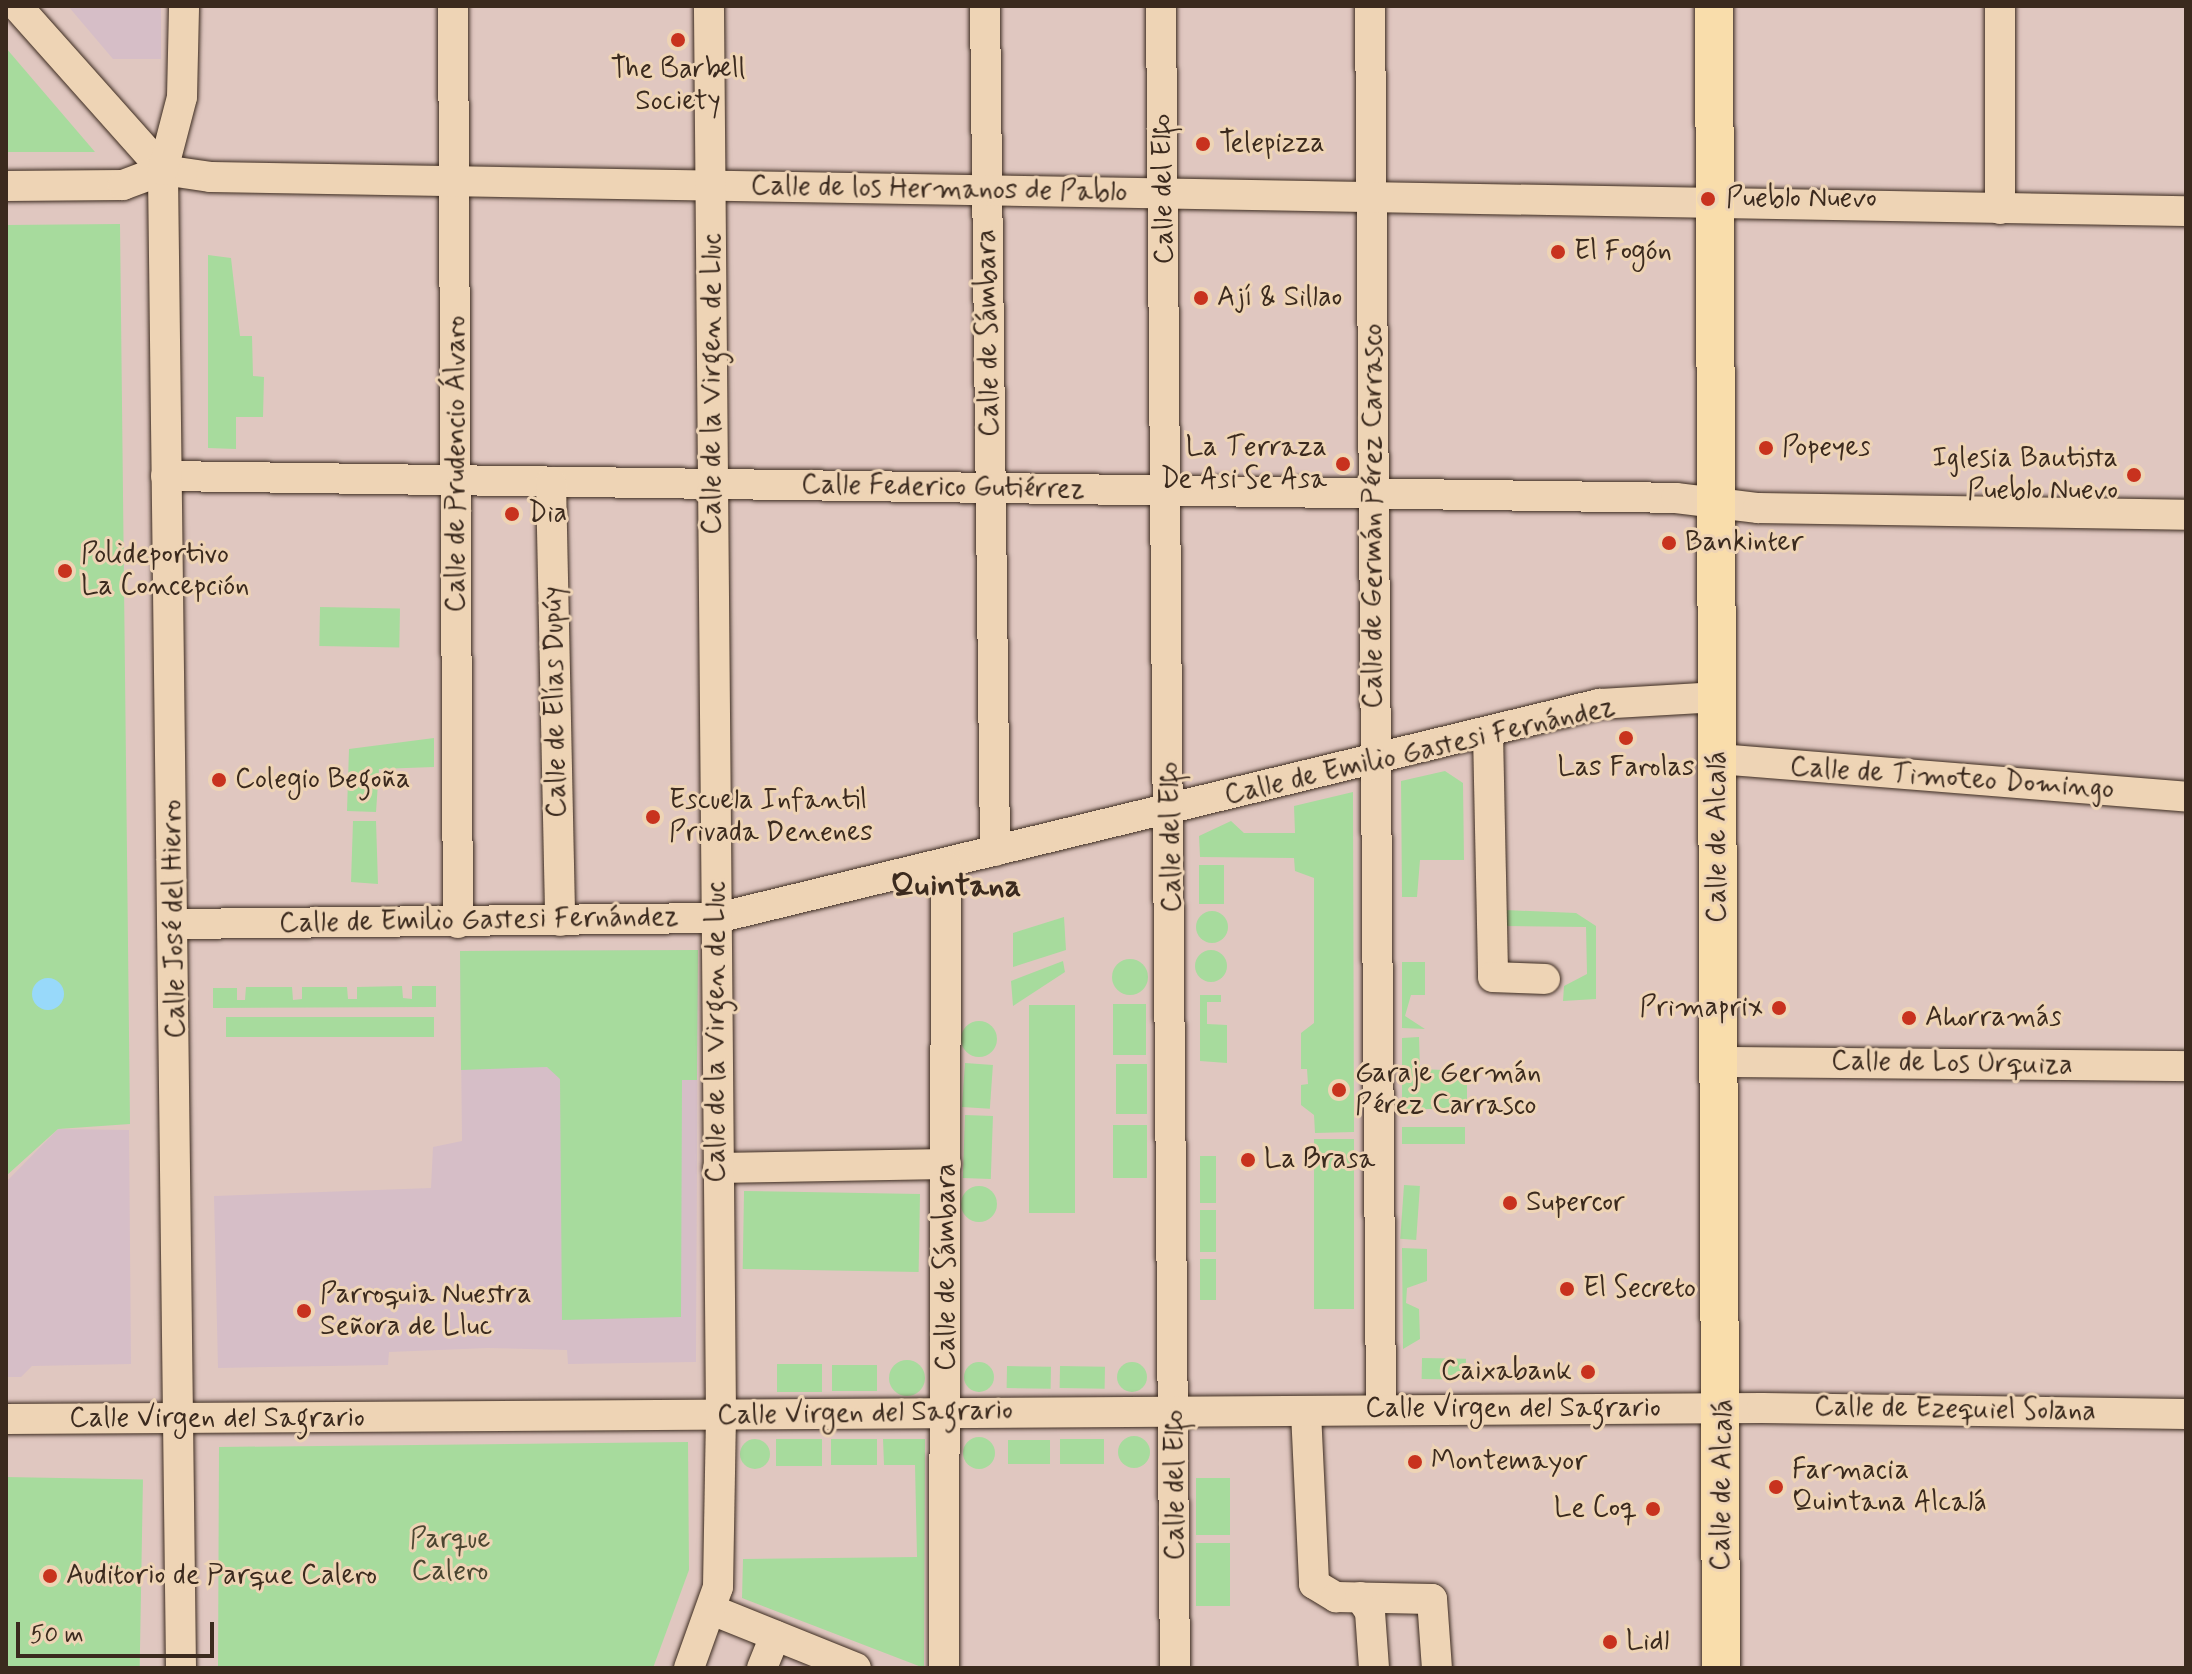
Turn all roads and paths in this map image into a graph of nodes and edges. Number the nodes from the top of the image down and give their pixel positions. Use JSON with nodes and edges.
{"nodes":[{"id":1,"x":17,"y":6,"type":"edge"},
{"id":2,"x":184,"y":6,"type":"edge"},
{"id":3,"x":453,"y":6,"type":"edge"},
{"id":4,"x":709,"y":6,"type":"edge"},
{"id":5,"x":985,"y":6,"type":"edge"},
{"id":6,"x":1161,"y":6,"type":"edge"},
{"id":7,"x":1370,"y":6,"type":"edge"},
{"id":8,"x":1714,"y":6,"type":"edge"},
{"id":9,"x":2000,"y":6,"type":"edge"},
{"id":10,"x":163,"y":170,"type":"junction"},
{"id":11,"x":457,"y":180,"type":"junction"},
{"id":12,"x":711,"y":185,"type":"junction"},
{"id":13,"x":6,"y":186,"type":"edge"},
{"id":14,"x":987,"y":190,"type":"junction"},
{"id":15,"x":1164,"y":195,"type":"junction"},
{"id":16,"x":1371,"y":199,"type":"junction"},
{"id":17,"x":1715,"y":204,"type":"junction"},
{"id":18,"x":2000,"y":209,"type":"junction"},
{"id":19,"x":2186,"y":211,"type":"edge"},
{"id":20,"x":166,"y":476,"type":"junction"},
{"id":21,"x":455,"y":480,"type":"junction"},
{"id":22,"x":551,"y":482,"type":"junction"},
{"id":23,"x":713,"y":484,"type":"junction"},
{"id":24,"x":991,"y":488,"type":"junction"},
{"id":25,"x":1167,"y":491,"type":"junction"},
{"id":26,"x":1374,"y":494,"type":"junction"},
{"id":27,"x":1720,"y":503,"type":"junction"},
{"id":28,"x":2186,"y":515,"type":"edge"},
{"id":29,"x":1716,"y":697,"type":"junction"},
{"id":30,"x":1488,"y":733,"type":"junction"},
{"id":31,"x":1718,"y":759,"type":"junction"},
{"id":32,"x":1376,"y":763,"type":"junction"},
{"id":33,"x":2186,"y":797,"type":"edge"},
{"id":34,"x":1171,"y":808,"type":"junction"},
{"id":35,"x":995,"y":851,"type":"junction"},
{"id":36,"x":946,"y":866,"type":"junction"},
{"id":37,"x":717,"y":918,"type":"junction"},
{"id":38,"x":560,"y":921,"type":"junction"},
{"id":39,"x":458,"y":923,"type":"junction"},
{"id":40,"x":177,"y":924,"type":"junction"},
{"id":41,"x":1545,"y":979,"type":"dead end"},
{"id":42,"x":1718,"y":1062,"type":"junction"},
{"id":43,"x":2186,"y":1066,"type":"edge"},
{"id":44,"x":946,"y":1164,"type":"junction"},
{"id":45,"x":718,"y":1168,"type":"junction"},
{"id":46,"x":1724,"y":1408,"type":"junction"},
{"id":47,"x":1381,"y":1410,"type":"junction"},
{"id":48,"x":947,"y":1412,"type":"junction"},
{"id":49,"x":1306,"y":1412,"type":"junction"},
{"id":50,"x":1177,"y":1414,"type":"junction"},
{"id":51,"x":2186,"y":1414,"type":"edge"},
{"id":52,"x":721,"y":1415,"type":"junction"},
{"id":53,"x":6,"y":1419,"type":"edge"},
{"id":54,"x":180,"y":1419,"type":"junction"},
{"id":55,"x":1360,"y":1597,"type":"junction"},
{"id":56,"x":712,"y":1610,"type":"junction"},
{"id":57,"x":775,"y":1636,"type":"junction"},
{"id":58,"x":181,"y":1668,"type":"edge"},
{"id":59,"x":689,"y":1668,"type":"edge"},
{"id":60,"x":762,"y":1668,"type":"edge"},
{"id":61,"x":856,"y":1668,"type":"edge"},
{"id":62,"x":944,"y":1668,"type":"edge"},
{"id":63,"x":1175,"y":1668,"type":"edge"},
{"id":64,"x":1374,"y":1668,"type":"edge"},
{"id":65,"x":1437,"y":1668,"type":"edge"},
{"id":66,"x":1721,"y":1668,"type":"edge"}],
"edges":[{"from":1,"to":10,"type":"street"},
{"from":2,"to":10,"type":"street","name":"Calle José del Hierro"},
{"from":3,"to":11,"type":"street","name":"Calle de Prudencio Álvaro"},
{"from":4,"to":12,"type":"street","name":"Calle de la Virgen de Lluc"},
{"from":5,"to":14,"type":"street","name":"Calle de Sámbara"},
{"from":6,"to":15,"type":"street","name":"Calle del Elfo"},
{"from":7,"to":16,"type":"street","name":"Calle de Germán Pérez Carrasco"},
{"from":8,"to":17,"type":"main road","name":"Calle de Alcalá"},
{"from":9,"to":18,"type":"street"},
{"from":10,"to":11,"type":"street","name":"Calle de los Hermanos de Pablo"},
{"from":10,"to":13,"type":"street"},
{"from":10,"to":20,"type":"street","name":"Calle José del Hierro"},
{"from":11,"to":12,"type":"street","name":"Calle de los Hermanos de Pablo"},
{"from":11,"to":21,"type":"street","name":"Calle de Prudencio Álvaro"},
{"from":12,"to":14,"type":"street","name":"Calle de los Hermanos de Pablo"},
{"from":12,"to":23,"type":"street","name":"Calle de la Virgen de Lluc"},
{"from":14,"to":15,"type":"street","name":"Calle de los Hermanos de Pablo"},
{"from":14,"to":24,"type":"street","name":"Calle de Sámbara"},
{"from":15,"to":16,"type":"street","name":"Calle de los Hermanos de Pablo"},
{"from":15,"to":25,"type":"street","name":"Calle del Elfo"},
{"from":16,"to":17,"type":"street","name":"Calle de los Hermanos de Pablo"},
{"from":16,"to":26,"type":"street","name":"Calle de Germán Pérez Carrasco"},
{"from":17,"to":18,"type":"street","name":"Calle de los Hermanos de Pablo"},
{"from":17,"to":27,"type":"main road","name":"Calle de Alcalá"},
{"from":18,"to":19,"type":"street","name":"Calle de los Hermanos de Pablo"},
{"from":20,"to":21,"type":"street","name":"Calle Federico Gutiérrez"},
{"from":20,"to":40,"type":"street","name":"Calle José del Hierro"},
{"from":21,"to":22,"type":"street","name":"Calle Federico Gutiérrez"},
{"from":21,"to":39,"type":"street","name":"Calle de Prudencio Álvaro"},
{"from":22,"to":23,"type":"street","name":"Calle Federico Gutiérrez"},
{"from":22,"to":38,"type":"street","name":"Calle de Elías Dupúy"},
{"from":23,"to":24,"type":"street","name":"Calle Federico Gutiérrez"},
{"from":23,"to":37,"type":"street","name":"Calle de la Virgen de Lluc"},
{"from":24,"to":25,"type":"street","name":"Calle Federico Gutiérrez"},
{"from":24,"to":35,"type":"street","name":"Calle de Sámbara"},
{"from":25,"to":26,"type":"street","name":"Calle Federico Gutiérrez"},
{"from":25,"to":34,"type":"street","name":"Calle del Elfo"},
{"from":26,"to":27,"type":"street","name":"Calle Federico Gutiérrez"},
{"from":26,"to":32,"type":"street","name":"Calle de Germán Pérez Carrasco"},
{"from":27,"to":28,"type":"street","name":"Calle Federico Gutiérrez"},
{"from":27,"to":29,"type":"main road","name":"Calle de Alcalá"},
{"from":29,"to":30,"type":"street","name":"Calle de Emilio Gastesi Fernández"},
{"from":29,"to":31,"type":"main road","name":"Calle de Alcalá"},
{"from":30,"to":32,"type":"street","name":"Calle de Emilio Gastesi Fernández"},
{"from":30,"to":41,"type":"street"},
{"from":31,"to":33,"type":"street","name":"Calle de Timoteo Domingo"},
{"from":31,"to":42,"type":"main road","name":"Calle de Alcalá"},
{"from":32,"to":34,"type":"street","name":"Calle de Emilio Gastesi Fernández"},
{"from":32,"to":47,"type":"street","name":"Calle de Germán Pérez Carrasco"},
{"from":34,"to":35,"type":"street","name":"Calle de Emilio Gastesi Fernández"},
{"from":34,"to":50,"type":"street","name":"Calle del Elfo"},
{"from":35,"to":36,"type":"street","name":"Calle de Emilio Gastesi Fernández"},
{"from":36,"to":37,"type":"street","name":"Calle de Emilio Gastesi Fernández"},
{"from":36,"to":44,"type":"street","name":"Calle de Sámbara"},
{"from":37,"to":38,"type":"street","name":"Calle de Emilio Gastesi Fernández"},
{"from":37,"to":45,"type":"street","name":"Calle de la Virgen de Lluc"},
{"from":38,"to":39,"type":"street","name":"Calle de Emilio Gastesi Fernández"},
{"from":39,"to":40,"type":"street","name":"Calle de Emilio Gastesi Fernández"},
{"from":40,"to":54,"type":"street","name":"Calle José del Hierro"},
{"from":42,"to":43,"type":"street","name":"Calle de Los Urquiza"},
{"from":42,"to":46,"type":"main road","name":"Calle de Alcalá"},
{"from":44,"to":45,"type":"street"},
{"from":44,"to":48,"type":"street","name":"Calle de Sámbara"},
{"from":45,"to":52,"type":"street","name":"Calle de la Virgen de Lluc"},
{"from":46,"to":47,"type":"street","name":"Calle Virgen del Sagrario"},
{"from":46,"to":51,"type":"street","name":"Calle de Ezequiel Solana"},
{"from":46,"to":66,"type":"main road","name":"Calle de Alcalá"},
{"from":47,"to":49,"type":"street","name":"Calle Virgen del Sagrario"},
{"from":48,"to":50,"type":"street","name":"Calle Virgen del Sagrario"},
{"from":48,"to":52,"type":"street","name":"Calle Virgen del Sagrario"},
{"from":48,"to":62,"type":"street","name":"Calle de Sámbara"},
{"from":49,"to":50,"type":"street","name":"Calle Virgen del Sagrario"},
{"from":49,"to":55,"type":"street"},
{"from":50,"to":63,"type":"street","name":"Calle del Elfo"},
{"from":52,"to":54,"type":"street","name":"Calle Virgen del Sagrario"},
{"from":52,"to":56,"type":"street","name":"Calle de la Virgen de Lluc"},
{"from":53,"to":54,"type":"street","name":"Calle Virgen del Sagrario"},
{"from":54,"to":58,"type":"street","name":"Calle José del Hierro"},
{"from":55,"to":64,"type":"street"},
{"from":55,"to":65,"type":"street"},
{"from":56,"to":57,"type":"street"},
{"from":56,"to":59,"type":"street","name":"Calle de la Virgen de Lluc"},
{"from":57,"to":60,"type":"street"},
{"from":57,"to":61,"type":"street"}]}
